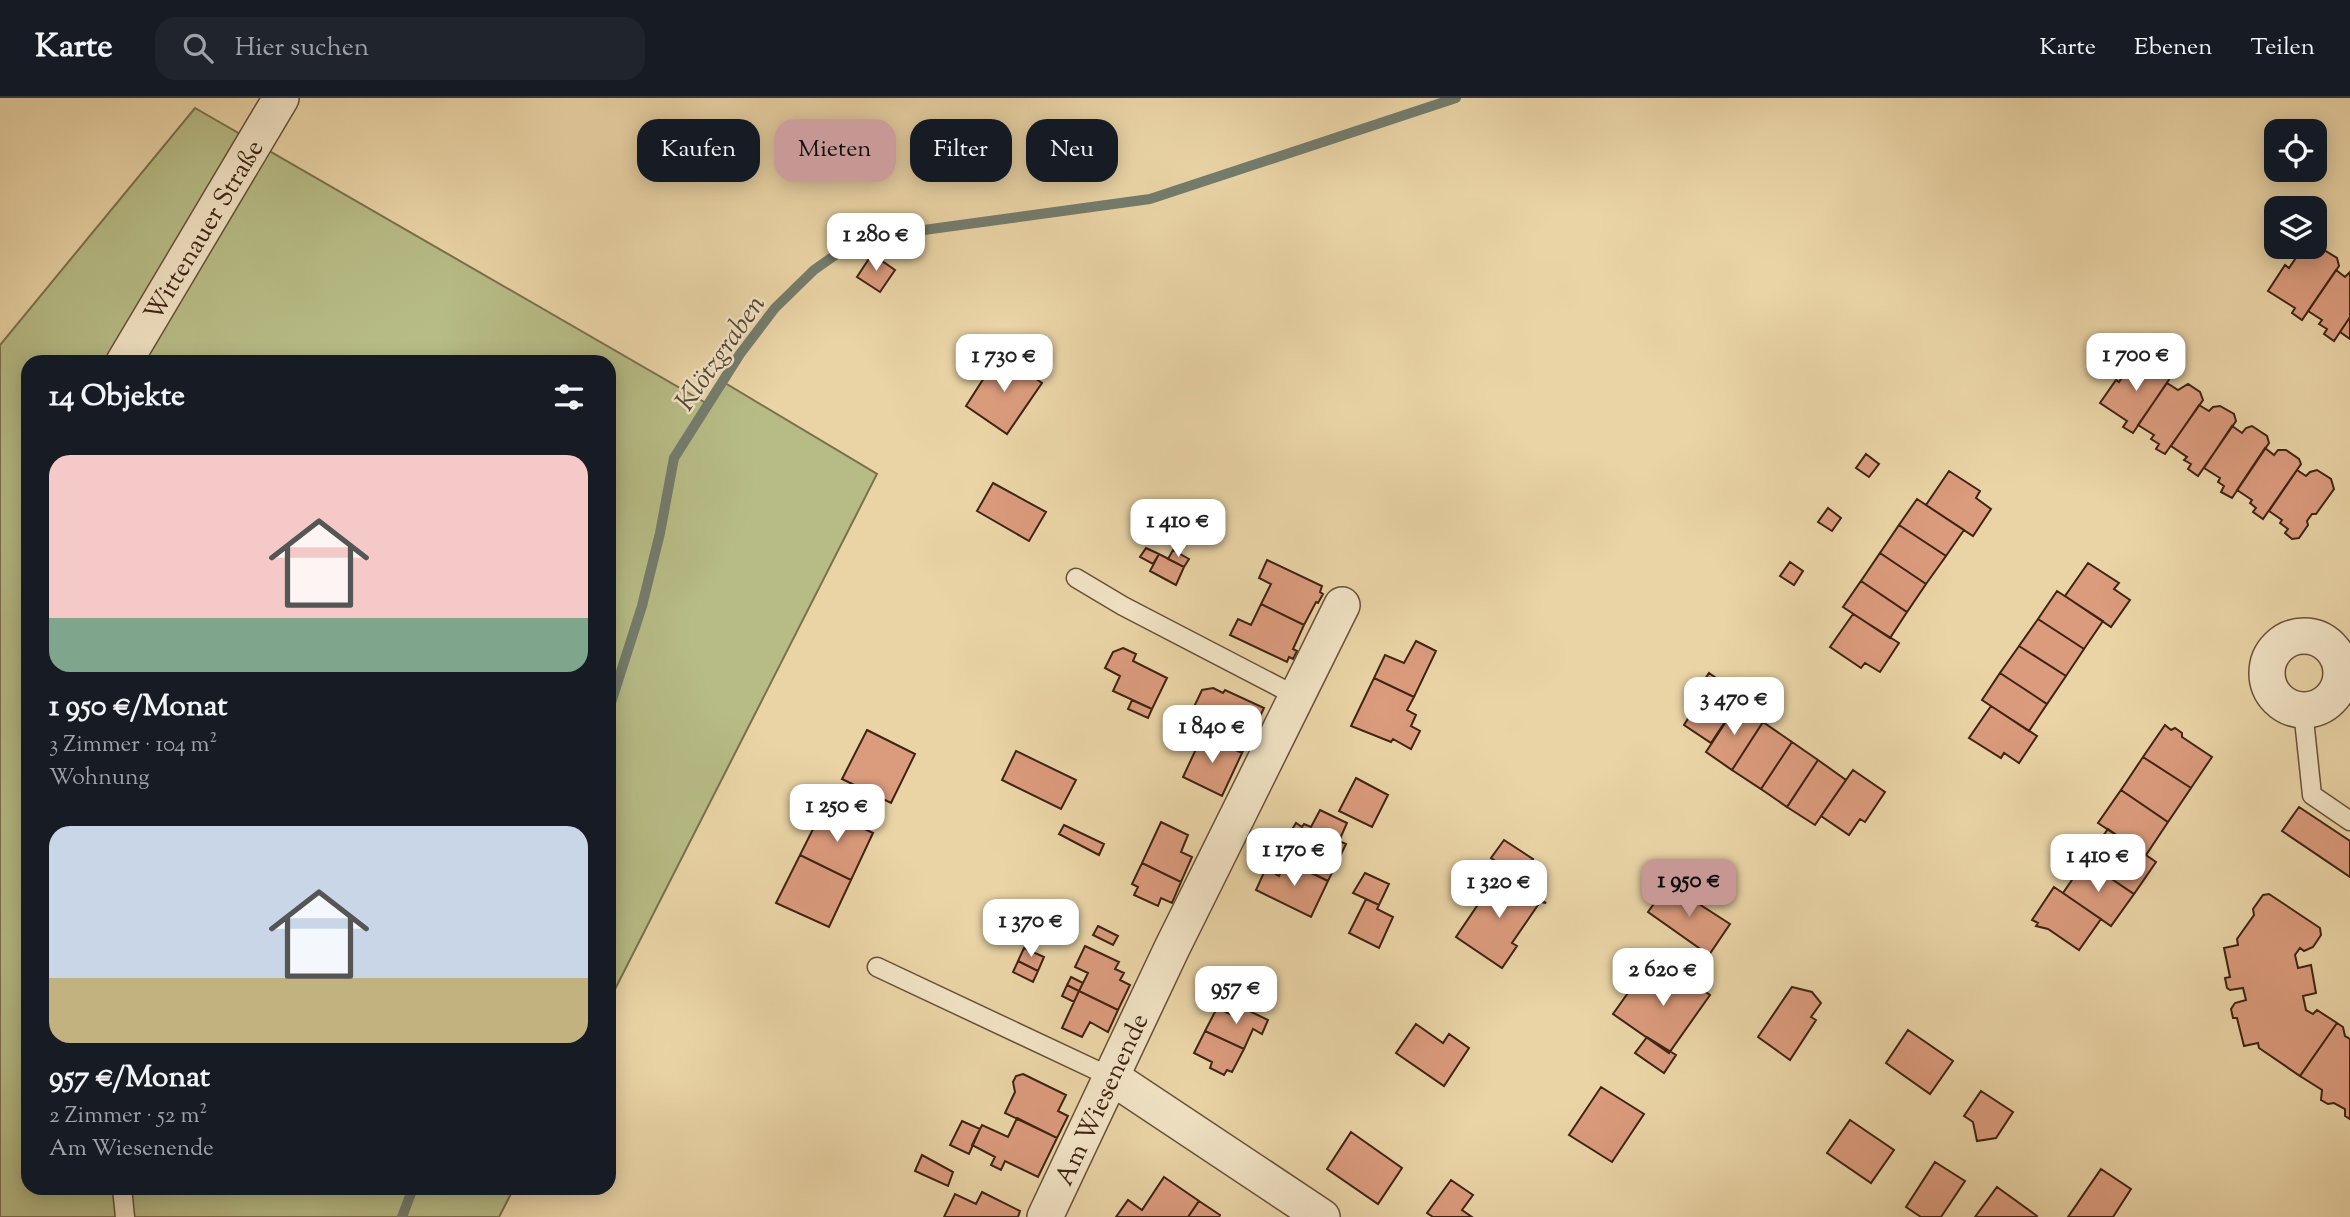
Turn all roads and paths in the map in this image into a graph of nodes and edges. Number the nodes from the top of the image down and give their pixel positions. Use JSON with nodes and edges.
{"nodes":[{"id":1,"x":281,"y":98,"type":"edge"},
{"id":2,"x":128,"y":355,"type":"edge"},
{"id":3,"x":1076,"y":578,"type":"dead end"},
{"id":4,"x":1342,"y":605,"type":"dead end"},
{"id":5,"x":2346,"y":674,"type":"edge"},
{"id":6,"x":1298,"y":697,"type":"junction"},
{"id":7,"x":2303,"y":710,"type":"junction"},
{"id":8,"x":2350,"y":821,"type":"edge"},
{"id":9,"x":877,"y":967,"type":"dead end"},
{"id":10,"x":1112,"y":1078,"type":"junction"},
{"id":11,"x":123,"y":1195,"type":"edge"},
{"id":12,"x":125,"y":1217,"type":"edge"},
{"id":13,"x":1045,"y":1217,"type":"edge"},
{"id":14,"x":1322,"y":1217,"type":"edge"}],
"edges":[{"from":1,"to":2,"type":"street","name":"Wittenauer Straße"},
{"from":3,"to":6,"type":"lane"},
{"from":4,"to":6,"type":"street","name":"Am Wiesenende"},
{"from":5,"to":7,"type":"street"},
{"from":5,"to":7,"type":"street"},
{"from":6,"to":10,"type":"street","name":"Am Wiesenende"},
{"from":7,"to":8,"type":"lane"},
{"from":9,"to":10,"type":"lane"},
{"from":10,"to":13,"type":"street","name":"Am Wiesenende"},
{"from":10,"to":14,"type":"street"},
{"from":11,"to":12,"type":"lane"}]}
